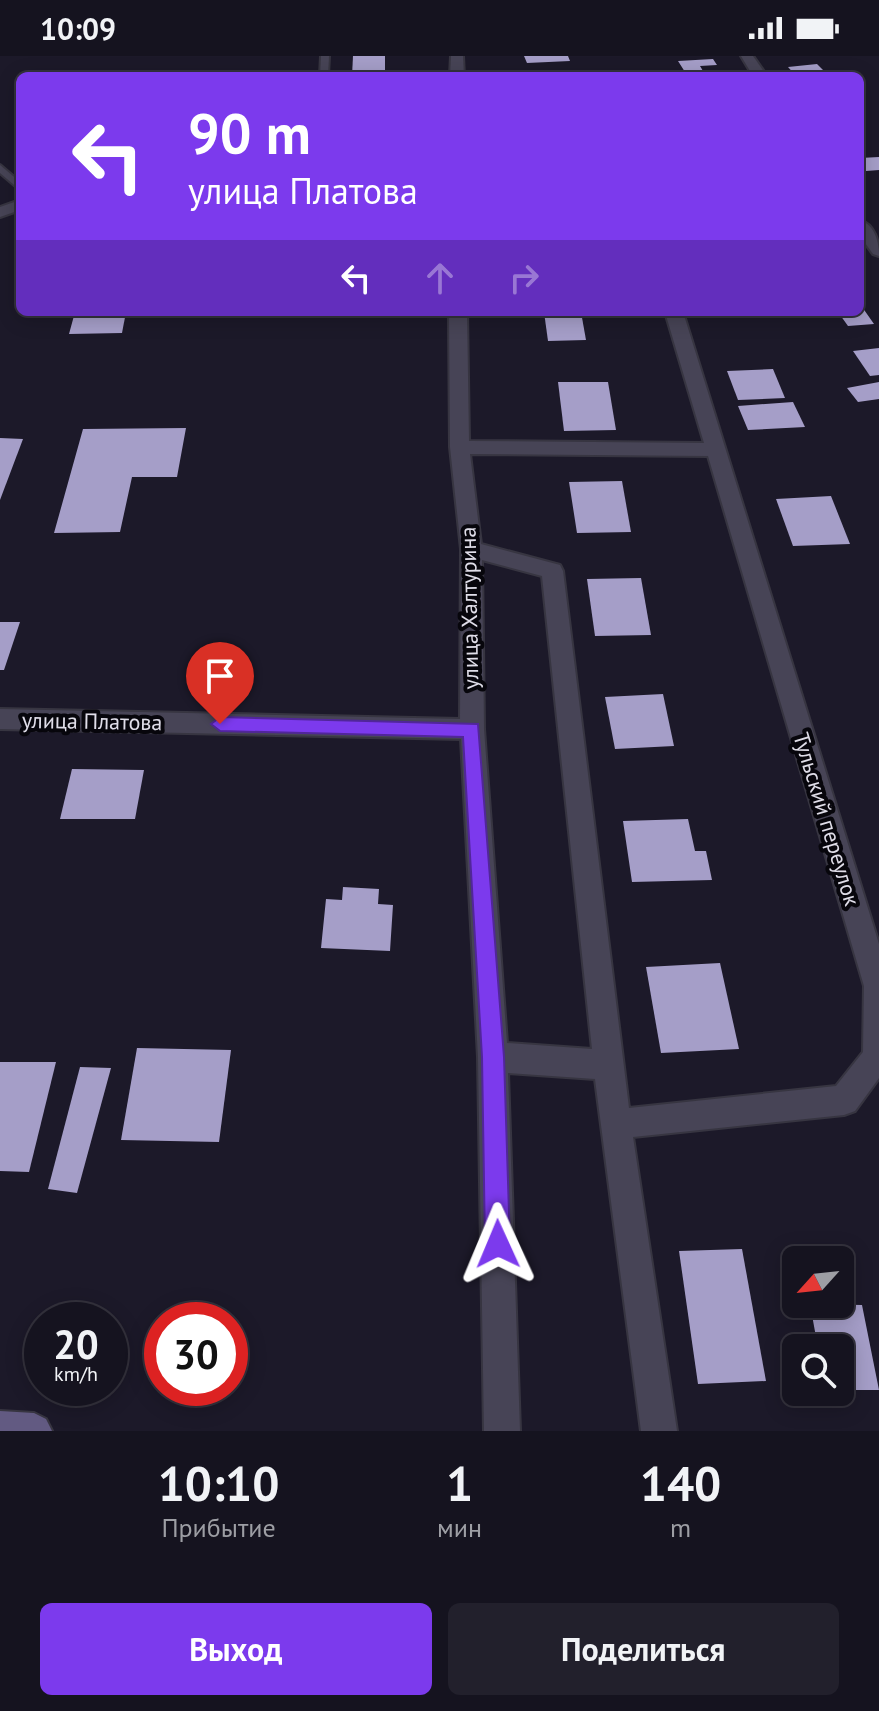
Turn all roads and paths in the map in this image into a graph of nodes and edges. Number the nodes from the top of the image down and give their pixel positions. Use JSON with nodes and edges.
{"nodes":[{"id":1,"x":0,"y":168,"type":"edge"},
{"id":2,"x":16,"y":183,"type":"edge"},
{"id":3,"x":864,"y":230,"type":"edge"},
{"id":4,"x":879,"y":251,"type":"edge"},
{"id":5,"x":458,"y":316,"type":"edge"},
{"id":6,"x":675,"y":316,"type":"edge"},
{"id":7,"x":460,"y":447,"type":"junction"},
{"id":8,"x":716,"y":450,"type":"junction"},
{"id":9,"x":471,"y":549,"type":"junction"},
{"id":10,"x":0,"y":719,"type":"edge"},
{"id":11,"x":472,"y":729,"type":"junction"},
{"id":12,"x":493,"y":1057,"type":"junction"},
{"id":13,"x":608,"y":1065,"type":"junction"},
{"id":14,"x":616,"y":1124,"type":"junction"},
{"id":15,"x":0,"y":1429,"type":"edge"},
{"id":16,"x":34,"y":1431,"type":"edge"},
{"id":17,"x":502,"y":1431,"type":"edge"},
{"id":18,"x":659,"y":1431,"type":"edge"}],
"edges":[{"from":1,"to":2,"type":"lane"},
{"from":3,"to":4,"type":"street"},
{"from":5,"to":7,"type":"street","name":"улица Халтурина"},
{"from":6,"to":8,"type":"street","name":"Тульский переулок"},
{"from":7,"to":8,"type":"street"},
{"from":7,"to":9,"type":"street","name":"улица Халтурина"},
{"from":8,"to":14,"type":"street","name":"Тульский переулок"},
{"from":9,"to":11,"type":"street","name":"улица Халтурина"},
{"from":9,"to":13,"type":"street"},
{"from":10,"to":11,"type":"street","name":"улица Платова"},
{"from":11,"to":12,"type":"street","name":"улица Халтурина"},
{"from":12,"to":13,"type":"street"},
{"from":12,"to":17,"type":"street","name":"улица Халтурина"},
{"from":13,"to":14,"type":"street"},
{"from":14,"to":18,"type":"street"},
{"from":15,"to":16,"type":"main road"}]}
